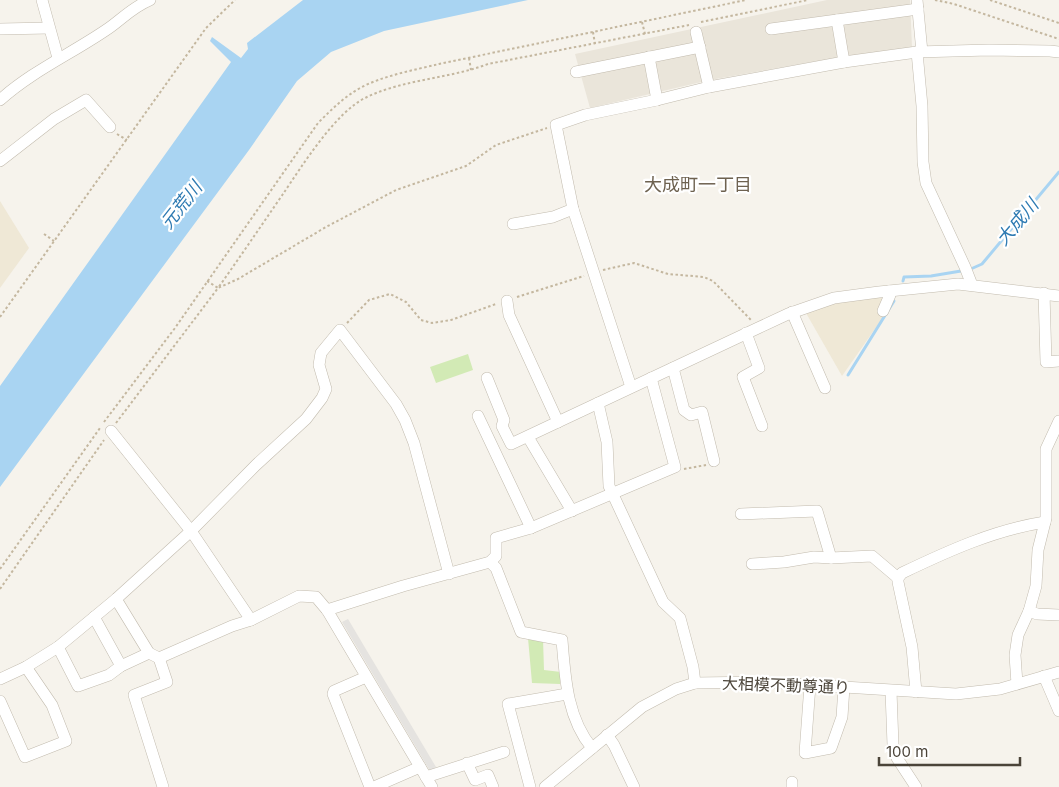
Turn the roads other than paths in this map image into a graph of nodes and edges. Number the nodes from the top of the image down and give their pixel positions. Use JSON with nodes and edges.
{"nodes":[{"id":1,"x":42,"y":0,"type":"edge"},
{"id":2,"x":150,"y":0,"type":"edge"},
{"id":3,"x":917,"y":5,"type":"edge"},
{"id":4,"x":837,"y":20,"type":"junction"},
{"id":5,"x":49,"y":28,"type":"junction"},
{"id":6,"x":0,"y":29,"type":"edge"},
{"id":7,"x":770,"y":29,"type":"dead end"},
{"id":8,"x":696,"y":32,"type":"dead end"},
{"id":9,"x":700,"y":47,"type":"junction"},
{"id":10,"x":919,"y":52,"type":"junction"},
{"id":11,"x":1059,"y":52,"type":"edge"},
{"id":12,"x":649,"y":57,"type":"junction"},
{"id":13,"x":58,"y":58,"type":"junction"},
{"id":14,"x":844,"y":62,"type":"junction"},
{"id":15,"x":576,"y":72,"type":"dead end"},
{"id":16,"x":709,"y":88,"type":"junction"},
{"id":17,"x":1,"y":95,"type":"edge"},
{"id":18,"x":657,"y":100,"type":"junction"},
{"id":19,"x":113,"y":130,"type":"road end"},
{"id":20,"x":0,"y":161,"type":"edge"},
{"id":21,"x":572,"y":209,"type":"junction"},
{"id":22,"x":513,"y":224,"type":"dead end"},
{"id":23,"x":972,"y":285,"type":"junction"},
{"id":24,"x":889,"y":291,"type":"junction"},
{"id":25,"x":1044,"y":294,"type":"junction"},
{"id":26,"x":1059,"y":296,"type":"edge"},
{"id":27,"x":507,"y":301,"type":"road end"},
{"id":28,"x":883,"y":311,"type":"dead end"},
{"id":29,"x":792,"y":312,"type":"junction"},
{"id":30,"x":746,"y":333,"type":"junction"},
{"id":31,"x":1059,"y":361,"type":"edge"},
{"id":32,"x":673,"y":368,"type":"junction"},
{"id":33,"x":487,"y":378,"type":"dead end"},
{"id":34,"x":651,"y":378,"type":"junction"},
{"id":35,"x":631,"y":387,"type":"junction"},
{"id":36,"x":825,"y":388,"type":"dead end"},
{"id":37,"x":598,"y":404,"type":"junction"},
{"id":38,"x":478,"y":416,"type":"dead end"},
{"id":39,"x":1059,"y":420,"type":"edge"},
{"id":40,"x":558,"y":422,"type":"junction"},
{"id":41,"x":762,"y":426,"type":"dead end"},
{"id":42,"x":110,"y":431,"type":"road end"},
{"id":43,"x":528,"y":437,"type":"junction"},
{"id":44,"x":714,"y":461,"type":"road end"},
{"id":45,"x":612,"y":493,"type":"junction"},
{"id":46,"x":572,"y":511,"type":"junction"},
{"id":47,"x":741,"y":514,"type":"dead end"},
{"id":48,"x":1045,"y":522,"type":"junction"},
{"id":49,"x":531,"y":528,"type":"junction"},
{"id":50,"x":191,"y":530,"type":"junction"},
{"id":51,"x":831,"y":558,"type":"junction"},
{"id":52,"x":490,"y":562,"type":"junction"},
{"id":53,"x":752,"y":564,"type":"dead end"},
{"id":54,"x":449,"y":574,"type":"junction"},
{"id":55,"x":898,"y":578,"type":"junction"},
{"id":56,"x":116,"y":598,"type":"junction"},
{"id":57,"x":327,"y":610,"type":"junction"},
{"id":58,"x":1029,"y":611,"type":"junction"},
{"id":59,"x":1059,"y":615,"type":"edge"},
{"id":60,"x":94,"y":618,"type":"junction"},
{"id":61,"x":251,"y":620,"type":"junction"},
{"id":62,"x":58,"y":647,"type":"junction"},
{"id":63,"x":154,"y":655,"type":"junction"},
{"id":64,"x":121,"y":666,"type":"junction"},
{"id":65,"x":26,"y":667,"type":"junction"},
{"id":66,"x":1059,"y":672,"type":"edge"},
{"id":67,"x":1044,"y":676,"type":"junction"},
{"id":68,"x":366,"y":677,"type":"junction"},
{"id":69,"x":0,"y":679,"type":"edge"},
{"id":70,"x":695,"y":683,"type":"junction"},
{"id":71,"x":1017,"y":684,"type":"junction"},
{"id":72,"x":810,"y":685,"type":"junction"},
{"id":73,"x":844,"y":687,"type":"junction"},
{"id":74,"x":891,"y":690,"type":"junction"},
{"id":75,"x":916,"y":692,"type":"junction"},
{"id":76,"x":567,"y":694,"type":"junction"},
{"id":77,"x":0,"y":701,"type":"edge"},
{"id":78,"x":1059,"y":711,"type":"edge"},
{"id":79,"x":607,"y":735,"type":"junction"},
{"id":80,"x":592,"y":748,"type":"junction"},
{"id":81,"x":504,"y":752,"type":"dead end"},
{"id":82,"x":467,"y":763,"type":"junction"},
{"id":83,"x":426,"y":777,"type":"edge"},
{"id":84,"x":163,"y":787,"type":"edge"},
{"id":85,"x":370,"y":787,"type":"edge"},
{"id":86,"x":374,"y":787,"type":"edge"},
{"id":87,"x":493,"y":787,"type":"edge"},
{"id":88,"x":530,"y":787,"type":"edge"},
{"id":89,"x":545,"y":787,"type":"edge"},
{"id":90,"x":634,"y":787,"type":"edge"},
{"id":91,"x":916,"y":787,"type":"edge"}],
"edges":[{"from":1,"to":5,"type":"street"},
{"from":2,"to":13,"type":"street"},
{"from":3,"to":4,"type":"street"},
{"from":3,"to":10,"type":"street"},
{"from":4,"to":7,"type":"street"},
{"from":4,"to":14,"type":"street"},
{"from":5,"to":6,"type":"street"},
{"from":5,"to":13,"type":"street"},
{"from":8,"to":9,"type":"street"},
{"from":9,"to":12,"type":"street"},
{"from":9,"to":16,"type":"street"},
{"from":10,"to":11,"type":"street"},
{"from":10,"to":14,"type":"street"},
{"from":10,"to":23,"type":"street"},
{"from":12,"to":15,"type":"street"},
{"from":12,"to":18,"type":"street"},
{"from":13,"to":17,"type":"street"},
{"from":14,"to":16,"type":"street"},
{"from":16,"to":18,"type":"street"},
{"from":18,"to":21,"type":"street"},
{"from":19,"to":20,"type":"street"},
{"from":21,"to":22,"type":"street"},
{"from":21,"to":35,"type":"street"},
{"from":23,"to":24,"type":"street"},
{"from":23,"to":25,"type":"street"},
{"from":24,"to":28,"type":"street"},
{"from":24,"to":29,"type":"street"},
{"from":25,"to":26,"type":"street"},
{"from":25,"to":31,"type":"street"},
{"from":27,"to":40,"type":"street"},
{"from":29,"to":30,"type":"street"},
{"from":29,"to":36,"type":"street"},
{"from":30,"to":32,"type":"street"},
{"from":30,"to":41,"type":"street"},
{"from":32,"to":34,"type":"street"},
{"from":32,"to":44,"type":"street"},
{"from":33,"to":43,"type":"street"},
{"from":34,"to":35,"type":"street"},
{"from":34,"to":45,"type":"street"},
{"from":35,"to":37,"type":"street"},
{"from":37,"to":40,"type":"street"},
{"from":37,"to":45,"type":"street"},
{"from":38,"to":49,"type":"street"},
{"from":39,"to":48,"type":"street"},
{"from":40,"to":43,"type":"street"},
{"from":42,"to":50,"type":"street"},
{"from":43,"to":46,"type":"street"},
{"from":45,"to":46,"type":"street"},
{"from":45,"to":70,"type":"street"},
{"from":46,"to":49,"type":"street"},
{"from":47,"to":51,"type":"street"},
{"from":48,"to":55,"type":"street"},
{"from":48,"to":58,"type":"street"},
{"from":49,"to":52,"type":"street"},
{"from":50,"to":54,"type":"street"},
{"from":50,"to":56,"type":"street"},
{"from":50,"to":61,"type":"street"},
{"from":51,"to":53,"type":"street"},
{"from":51,"to":55,"type":"street"},
{"from":52,"to":54,"type":"street"},
{"from":52,"to":76,"type":"street"},
{"from":54,"to":57,"type":"street"},
{"from":55,"to":75,"type":"street"},
{"from":56,"to":60,"type":"street"},
{"from":56,"to":63,"type":"street"},
{"from":57,"to":61,"type":"street"},
{"from":57,"to":68,"type":"street"},
{"from":58,"to":59,"type":"street"},
{"from":58,"to":71,"type":"street"},
{"from":60,"to":62,"type":"street"},
{"from":60,"to":64,"type":"street"},
{"from":61,"to":63,"type":"street"},
{"from":62,"to":64,"type":"street"},
{"from":62,"to":65,"type":"street"},
{"from":63,"to":64,"type":"street"},
{"from":63,"to":84,"type":"street"},
{"from":65,"to":69,"type":"street"},
{"from":65,"to":77,"type":"street"},
{"from":66,"to":67,"type":"street","name":"大相模不動尊通り"},
{"from":67,"to":71,"type":"street","name":"大相模不動尊通り"},
{"from":67,"to":78,"type":"street"},
{"from":68,"to":83,"type":"street"},
{"from":68,"to":85,"type":"street"},
{"from":70,"to":72,"type":"street","name":"大相模不動尊通り"},
{"from":70,"to":79,"type":"street","name":"大相模不動尊通り"},
{"from":71,"to":75,"type":"street","name":"大相模不動尊通り"},
{"from":72,"to":73,"type":"street","name":"大相模不動尊通り"},
{"from":72,"to":73,"type":"street"},
{"from":73,"to":74,"type":"street","name":"大相模不動尊通り"},
{"from":74,"to":75,"type":"street","name":"大相模不動尊通り"},
{"from":74,"to":91,"type":"street"},
{"from":76,"to":80,"type":"street"},
{"from":76,"to":88,"type":"street"},
{"from":79,"to":80,"type":"street","name":"大相模不動尊通り"},
{"from":79,"to":90,"type":"street"},
{"from":80,"to":89,"type":"street","name":"大相模不動尊通り"},
{"from":81,"to":82,"type":"street"},
{"from":82,"to":83,"type":"street"},
{"from":82,"to":87,"type":"street"},
{"from":83,"to":86,"type":"street"}]}
